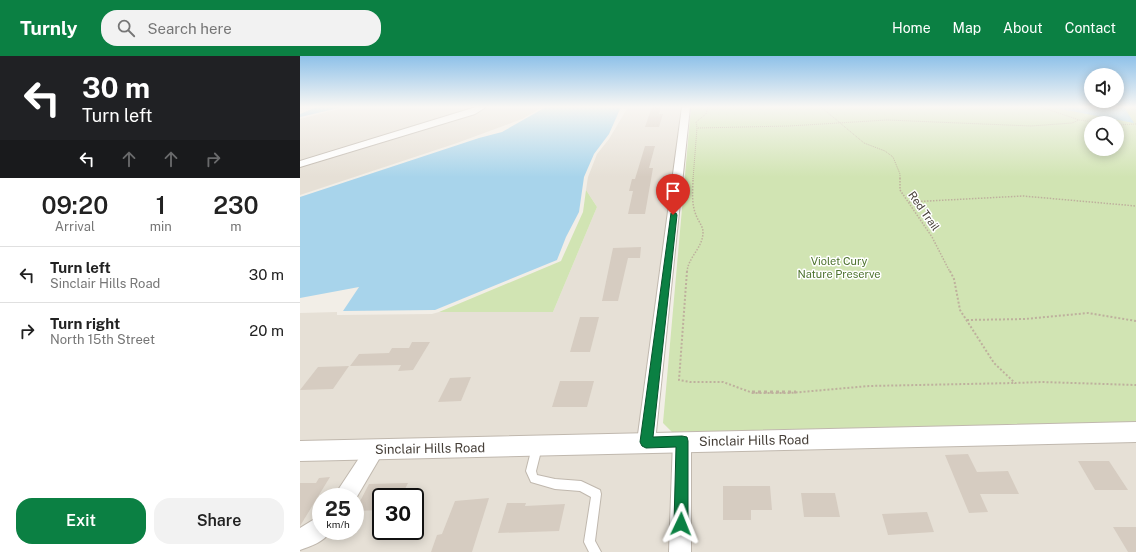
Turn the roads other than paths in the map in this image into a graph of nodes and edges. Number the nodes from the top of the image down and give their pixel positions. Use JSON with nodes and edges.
{"nodes":[{"id":1,"x":412,"y":130,"type":"edge"},
{"id":2,"x":683,"y":130,"type":"edge"},
{"id":3,"x":300,"y":164,"type":"edge"},
{"id":4,"x":1136,"y":432,"type":"edge"},
{"id":5,"x":682,"y":441,"type":"junction"},
{"id":6,"x":646,"y":442,"type":"junction"},
{"id":7,"x":537,"y":445,"type":"junction"},
{"id":8,"x":376,"y":449,"type":"junction"},
{"id":9,"x":300,"y":451,"type":"edge"},
{"id":10,"x":351,"y":488,"type":"edge"},
{"id":11,"x":312,"y":534,"type":"edge"},
{"id":12,"x":300,"y":539,"type":"edge"},
{"id":13,"x":595,"y":552,"type":"edge"},
{"id":14,"x":680,"y":552,"type":"edge"}],
"edges":[{"from":1,"to":3,"type":"street"},
{"from":2,"to":6,"type":"street"},
{"from":4,"to":5,"type":"street","name":"Sinclair Hills Road"},
{"from":5,"to":6,"type":"street","name":"Sinclair Hills Road"},
{"from":5,"to":14,"type":"street"},
{"from":6,"to":7,"type":"street","name":"Sinclair Hills Road"},
{"from":7,"to":8,"type":"street","name":"Sinclair Hills Road"},
{"from":7,"to":13,"type":"lane"},
{"from":8,"to":9,"type":"street","name":"Sinclair Hills Road"},
{"from":8,"to":10,"type":"street"},
{"from":11,"to":12,"type":"street"}]}
